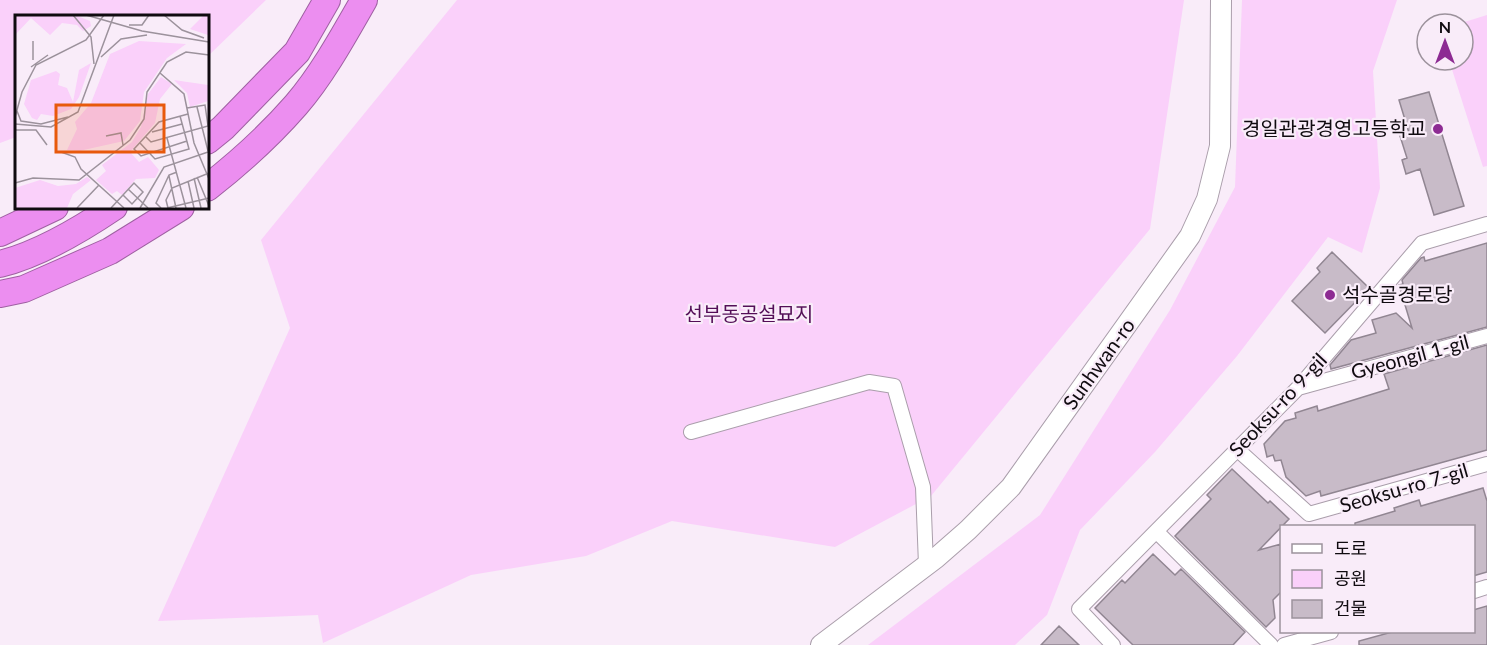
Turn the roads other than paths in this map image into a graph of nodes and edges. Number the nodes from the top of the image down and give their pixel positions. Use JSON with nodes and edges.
{"nodes":[{"id":1,"x":327,"y":0,"type":"edge"},
{"id":2,"x":364,"y":0,"type":"edge"},
{"id":3,"x":1221,"y":0,"type":"edge"},
{"id":4,"x":208,"y":140,"type":"edge"},
{"id":5,"x":208,"y":187,"type":"edge"},
{"id":6,"x":53,"y":208,"type":"edge"},
{"id":7,"x":112,"y":208,"type":"edge"},
{"id":8,"x":179,"y":208,"type":"edge"},
{"id":9,"x":1487,"y":224,"type":"edge"},
{"id":10,"x":0,"y":233,"type":"edge"},
{"id":11,"x":0,"y":264,"type":"edge"},
{"id":12,"x":0,"y":294,"type":"edge"},
{"id":13,"x":1487,"y":336,"type":"edge"},
{"id":14,"x":1298,"y":387,"type":"junction"},
{"id":15,"x":691,"y":432,"type":"dead end"},
{"id":16,"x":1238,"y":450,"type":"junction"},
{"id":17,"x":1487,"y":464,"type":"edge"},
{"id":18,"x":1157,"y":532,"type":"junction"},
{"id":19,"x":926,"y":565,"type":"junction"},
{"id":20,"x":1327,"y":633,"type":"edge"},
{"id":21,"x":821,"y":645,"type":"edge"},
{"id":22,"x":1113,"y":645,"type":"edge"},
{"id":23,"x":1270,"y":645,"type":"edge"},
{"id":24,"x":1284,"y":645,"type":"edge"}],
"edges":[{"from":1,"to":4,"type":"highway"},
{"from":2,"to":5,"type":"highway"},
{"from":3,"to":19,"type":"main road","name":"Sunhwan-ro"},
{"from":6,"to":10,"type":"highway"},
{"from":7,"to":11,"type":"highway"},
{"from":8,"to":12,"type":"highway"},
{"from":9,"to":14,"type":"street","name":"Seoksu-ro 9-gil"},
{"from":13,"to":14,"type":"street","name":"Gyeongil 1-gil"},
{"from":14,"to":16,"type":"street","name":"Seoksu-ro 9-gil"},
{"from":15,"to":19,"type":"street"},
{"from":16,"to":17,"type":"street","name":"Seoksu-ro 7-gil"},
{"from":16,"to":18,"type":"street","name":"Seoksu-ro 9-gil"},
{"from":18,"to":22,"type":"street","name":"Seoksu-ro 9-gil"},
{"from":18,"to":23,"type":"street"},
{"from":19,"to":21,"type":"main road","name":"Sunhwan-ro"},
{"from":20,"to":24,"type":"street"}]}
